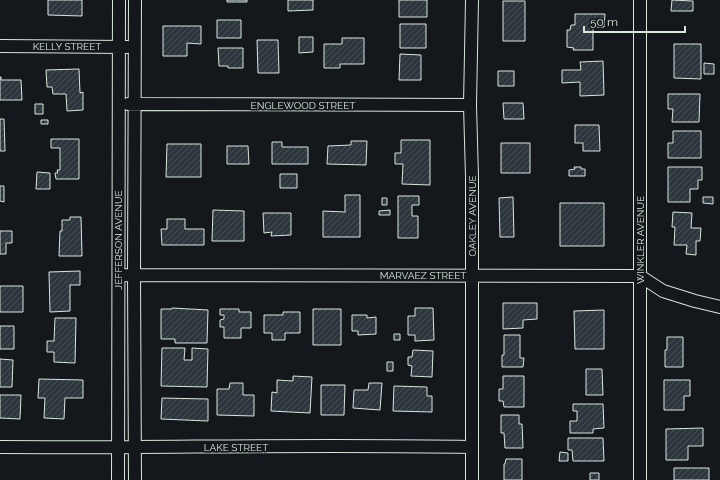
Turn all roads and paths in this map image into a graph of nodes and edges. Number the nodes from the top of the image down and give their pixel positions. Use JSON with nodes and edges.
{"nodes":[{"id":1,"x":119,"y":0,"type":"edge"},
{"id":2,"x":135,"y":0,"type":"edge"},
{"id":3,"x":472,"y":0,"type":"edge"},
{"id":4,"x":640,"y":0,"type":"edge"},
{"id":5,"x":0,"y":46,"type":"edge"},
{"id":6,"x":119,"y":46,"type":"junction"},
{"id":7,"x":135,"y":47,"type":"junction"},
{"id":8,"x":119,"y":104,"type":"junction"},
{"id":9,"x":135,"y":104,"type":"junction"},
{"id":10,"x":470,"y":105,"type":"junction"},
{"id":11,"x":119,"y":275,"type":"junction"},
{"id":12,"x":472,"y":275,"type":"junction"},
{"id":13,"x":134,"y":276,"type":"junction"},
{"id":14,"x":640,"y":276,"type":"junction"},
{"id":15,"x":720,"y":308,"type":"edge"},
{"id":16,"x":0,"y":447,"type":"edge"},
{"id":17,"x":136,"y":447,"type":"junction"},
{"id":18,"x":472,"y":447,"type":"junction"},
{"id":19,"x":118,"y":448,"type":"junction"},
{"id":20,"x":118,"y":480,"type":"edge"},
{"id":21,"x":135,"y":480,"type":"edge"},
{"id":22,"x":472,"y":480,"type":"edge"},
{"id":23,"x":640,"y":480,"type":"edge"}],
"edges":[{"from":1,"to":6,"type":"street","name":"JEFFERSON AVENUE"},
{"from":2,"to":7,"type":"street","name":"JEFFERSON AVENUE"},
{"from":3,"to":10,"type":"street","name":"OAKLEY AVENUE"},
{"from":4,"to":14,"type":"street","name":"WINKLER AVENUE"},
{"from":5,"to":6,"type":"street","name":"KELLY STREET"},
{"from":6,"to":7,"type":"street","name":"KELLY STREET"},
{"from":6,"to":8,"type":"street","name":"JEFFERSON AVENUE"},
{"from":7,"to":9,"type":"street","name":"JEFFERSON AVENUE"},
{"from":8,"to":9,"type":"street","name":"ENGLEWOOD STREET"},
{"from":8,"to":11,"type":"street","name":"JEFFERSON AVENUE"},
{"from":9,"to":10,"type":"street","name":"ENGLEWOOD STREET"},
{"from":9,"to":13,"type":"street","name":"JEFFERSON AVENUE"},
{"from":10,"to":12,"type":"street","name":"OAKLEY AVENUE"},
{"from":11,"to":13,"type":"street","name":"MARVAEZ STREET"},
{"from":11,"to":19,"type":"street","name":"JEFFERSON AVENUE"},
{"from":12,"to":13,"type":"street","name":"MARVAEZ STREET"},
{"from":12,"to":14,"type":"street","name":"MARVAEZ STREET"},
{"from":12,"to":18,"type":"street","name":"OAKLEY AVENUE"},
{"from":13,"to":17,"type":"street","name":"JEFFERSON AVENUE"},
{"from":14,"to":15,"type":"street"},
{"from":14,"to":23,"type":"street","name":"WINKLER AVENUE"},
{"from":16,"to":19,"type":"street","name":"LAKE STREET"},
{"from":17,"to":18,"type":"street","name":"LAKE STREET"},
{"from":17,"to":19,"type":"street","name":"LAKE STREET"},
{"from":17,"to":21,"type":"street","name":"JEFFERSON AVENUE"},
{"from":18,"to":22,"type":"street","name":"OAKLEY AVENUE"},
{"from":19,"to":20,"type":"street","name":"JEFFERSON AVENUE"}]}
